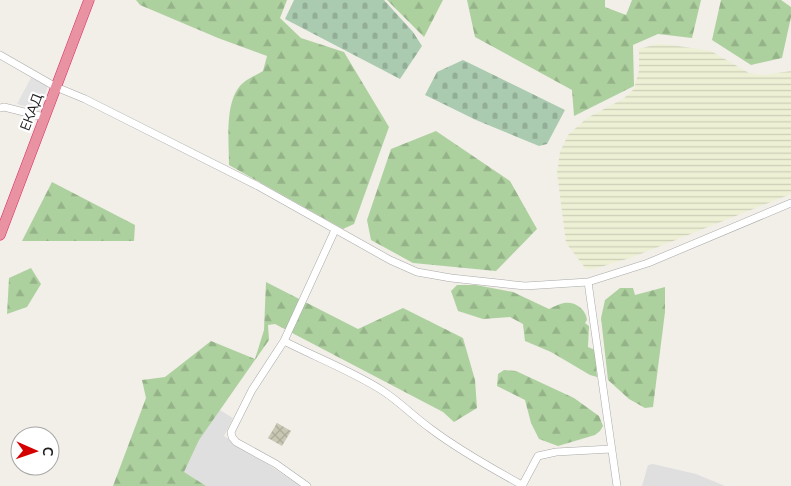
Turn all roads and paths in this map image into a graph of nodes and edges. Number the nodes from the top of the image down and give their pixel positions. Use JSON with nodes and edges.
{"nodes":[{"id":1,"x":88,"y":0,"type":"edge"},
{"id":2,"x":0,"y":55,"type":"edge"},
{"id":3,"x":56,"y":87,"type":"junction"},
{"id":4,"x":17,"y":104,"type":"dead end"},
{"id":5,"x":4,"y":108,"type":"edge"},
{"id":6,"x":44,"y":117,"type":"junction"},
{"id":7,"x":791,"y":202,"type":"edge"},
{"id":8,"x":335,"y":230,"type":"junction"},
{"id":9,"x":0,"y":234,"type":"edge"},
{"id":10,"x":588,"y":282,"type":"junction"},
{"id":11,"x":284,"y":341,"type":"junction"},
{"id":12,"x":611,"y":449,"type":"junction"},
{"id":13,"x":308,"y":486,"type":"edge"},
{"id":14,"x":522,"y":486,"type":"edge"},
{"id":15,"x":617,"y":486,"type":"edge"}],
"edges":[{"from":1,"to":3,"type":"highway","name":"ЕКАД"},
{"from":2,"to":3,"type":"street"},
{"from":3,"to":6,"type":"highway","name":"ЕКАД"},
{"from":3,"to":8,"type":"street"},
{"from":4,"to":5,"type":"street"},
{"from":5,"to":6,"type":"street"},
{"from":6,"to":9,"type":"highway","name":"ЕКАД"},
{"from":7,"to":10,"type":"street"},
{"from":8,"to":10,"type":"street"},
{"from":8,"to":11,"type":"street"},
{"from":10,"to":12,"type":"street"},
{"from":11,"to":13,"type":"street"},
{"from":11,"to":14,"type":"street"},
{"from":12,"to":14,"type":"street"},
{"from":12,"to":15,"type":"street"}]}
